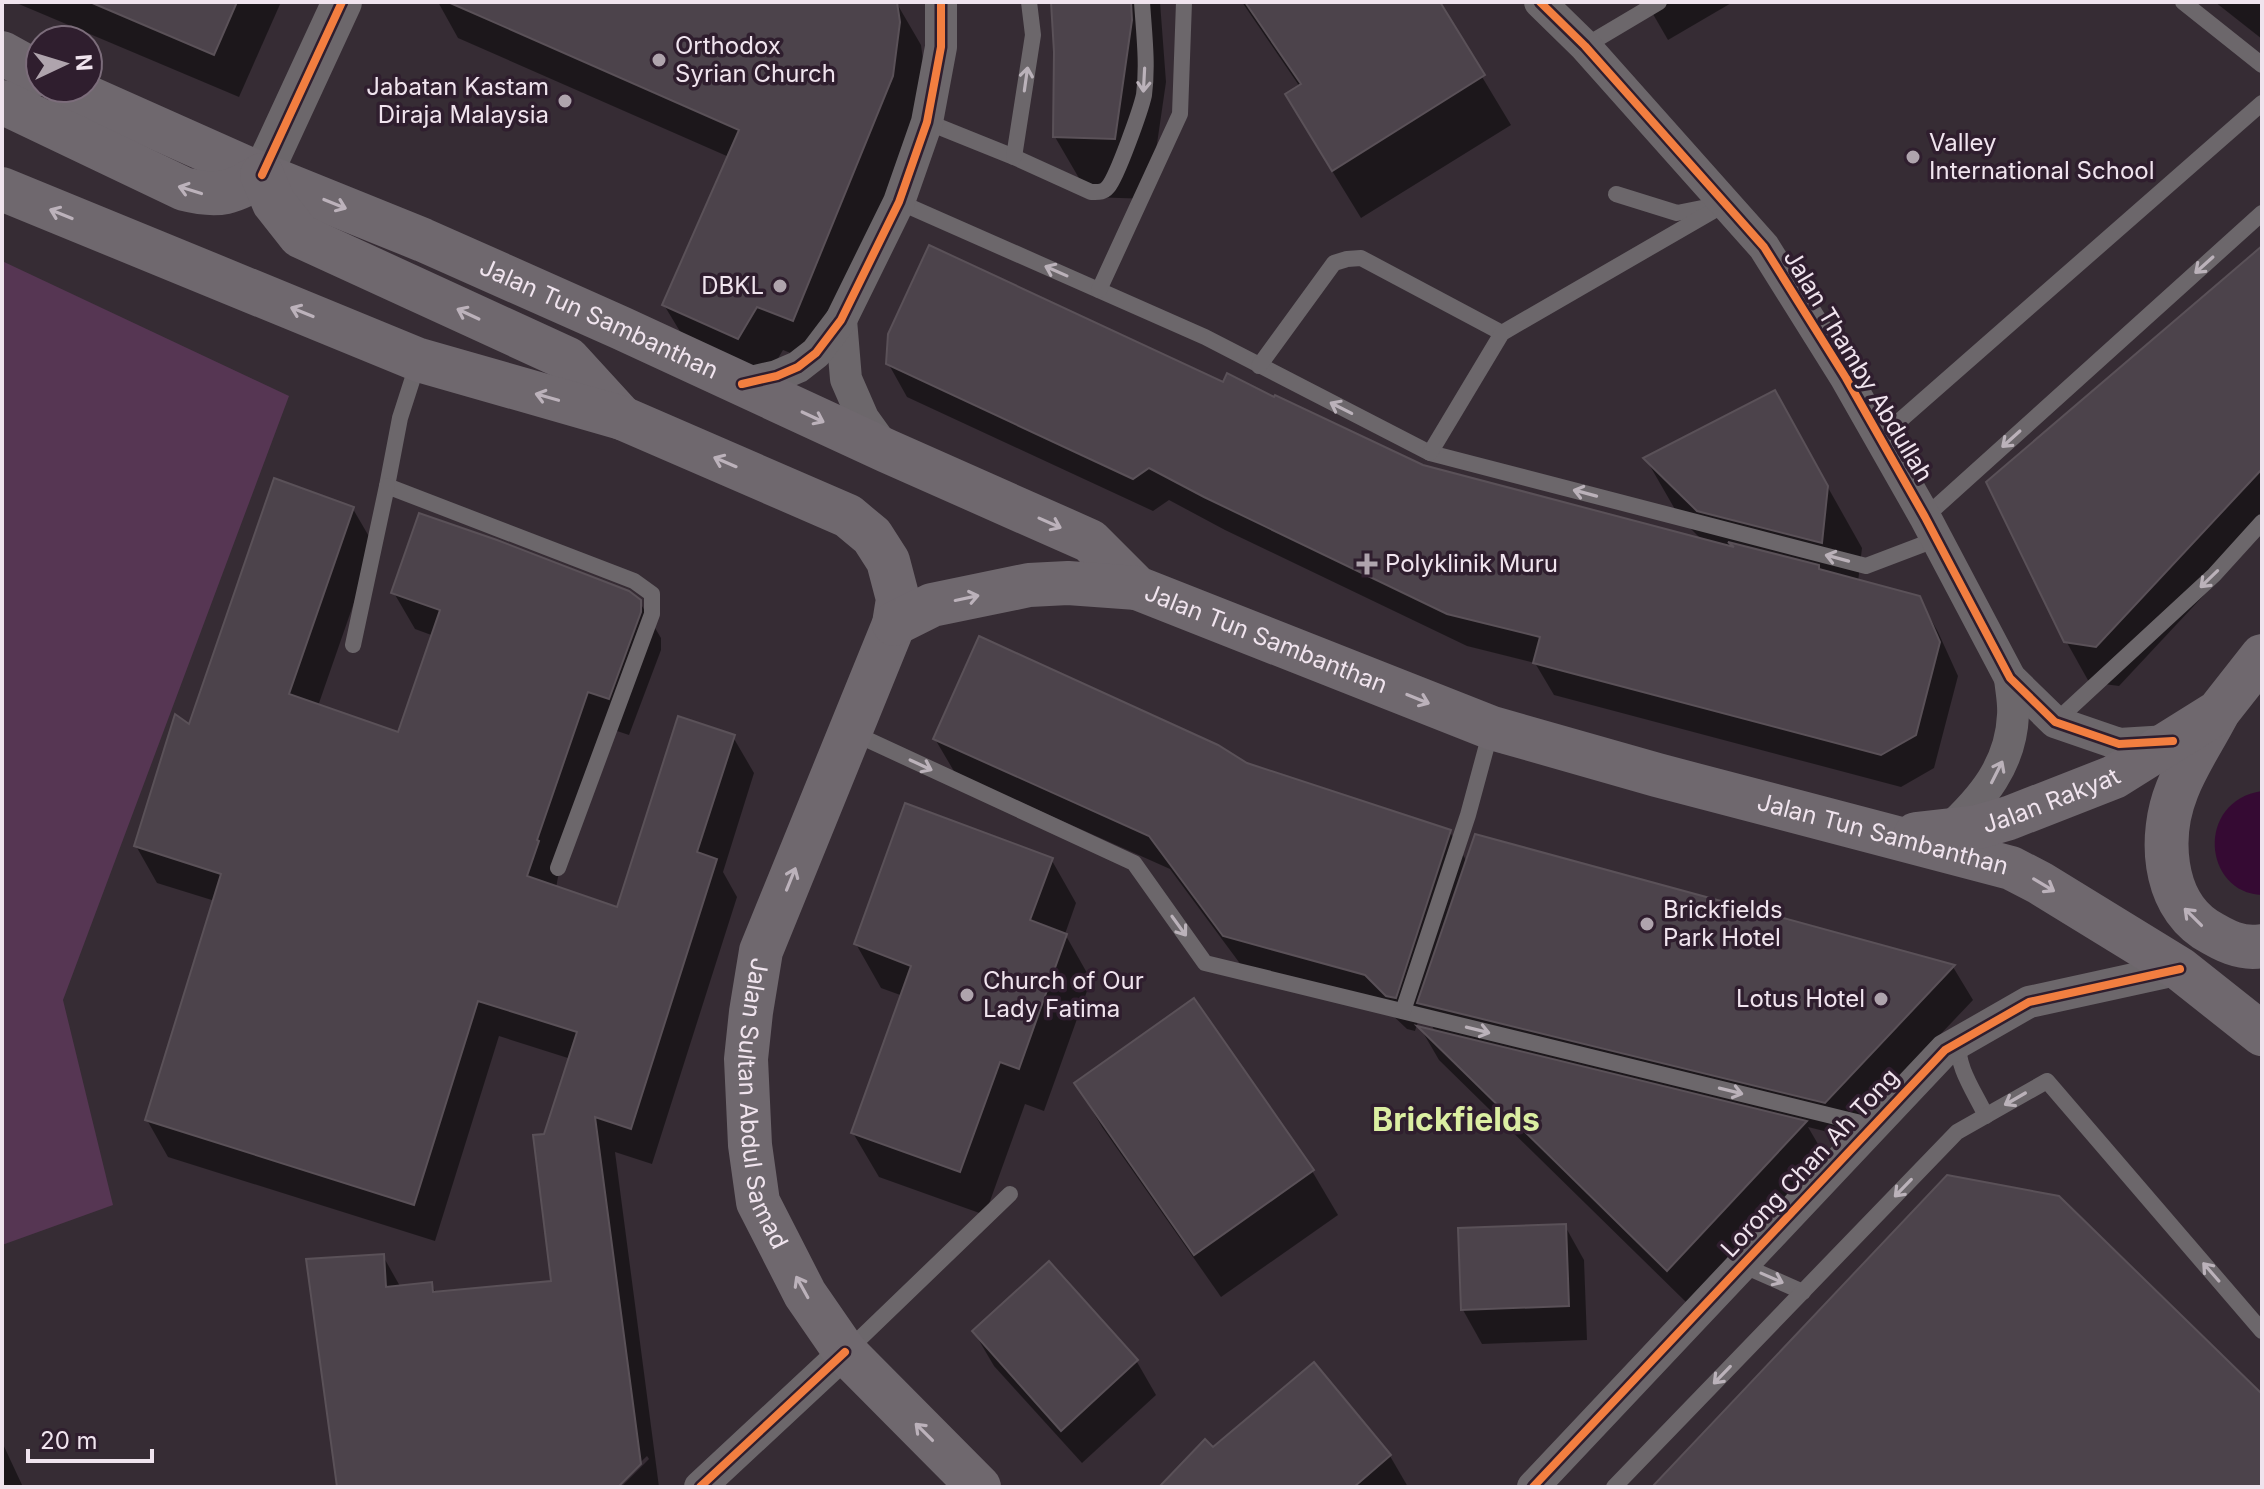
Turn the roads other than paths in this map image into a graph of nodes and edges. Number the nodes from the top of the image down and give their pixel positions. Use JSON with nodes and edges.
{"nodes":[{"id":1,"x":342,"y":2,"type":"edge"},
{"id":2,"x":941,"y":2,"type":"edge"},
{"id":3,"x":1029,"y":2,"type":"edge"},
{"id":4,"x":1142,"y":2,"type":"edge"},
{"id":5,"x":1184,"y":2,"type":"edge"},
{"id":6,"x":1540,"y":2,"type":"edge"},
{"id":7,"x":1659,"y":2,"type":"edge"},
{"id":8,"x":2183,"y":2,"type":"edge"},
{"id":9,"x":1585,"y":46,"type":"junction"},
{"id":10,"x":2,"y":53,"type":"edge"},
{"id":11,"x":24,"y":65,"type":"edge"},
{"id":12,"x":2262,"y":65,"type":"edge"},
{"id":13,"x":2,"y":102,"type":"edge"},
{"id":14,"x":2262,"y":103,"type":"edge"},
{"id":15,"x":103,"y":104,"type":"edge"},
{"id":16,"x":927,"y":122,"type":"junction"},
{"id":17,"x":1014,"y":157,"type":"junction"},
{"id":18,"x":262,"y":175,"type":"junction"},
{"id":19,"x":2,"y":189,"type":"edge"},
{"id":20,"x":1616,"y":194,"type":"dead end"},
{"id":21,"x":899,"y":202,"type":"junction"},
{"id":22,"x":1725,"y":204,"type":"junction"},
{"id":23,"x":2262,"y":213,"type":"edge"},
{"id":24,"x":1099,"y":290,"type":"junction"},
{"id":25,"x":841,"y":320,"type":"junction"},
{"id":26,"x":1502,"y":333,"type":"junction"},
{"id":27,"x":419,"y":360,"type":"junction"},
{"id":28,"x":1259,"y":366,"type":"junction"},
{"id":29,"x":742,"y":384,"type":"junction"},
{"id":30,"x":622,"y":418,"type":"junction"},
{"id":31,"x":1880,"y":438,"type":"junction"},
{"id":32,"x":887,"y":451,"type":"junction"},
{"id":33,"x":1430,"y":453,"type":"junction"},
{"id":34,"x":387,"y":486,"type":"junction"},
{"id":35,"x":2262,"y":522,"type":"edge"},
{"id":36,"x":1931,"y":528,"type":"junction"},
{"id":37,"x":1137,"y":588,"type":"junction"},
{"id":38,"x":894,"y":624,"type":"junction"},
{"id":39,"x":353,"y":645,"type":"dead end"},
{"id":40,"x":2262,"y":656,"type":"edge"},
{"id":41,"x":2010,"y":678,"type":"junction"},
{"id":42,"x":2218,"y":712,"type":"junction"},
{"id":43,"x":2055,"y":722,"type":"junction"},
{"id":44,"x":1492,"y":728,"type":"junction"},
{"id":45,"x":851,"y":732,"type":"junction"},
{"id":46,"x":2173,"y":741,"type":"junction"},
{"id":47,"x":1947,"y":831,"type":"junction"},
{"id":48,"x":1890,"y":838,"type":"junction"},
{"id":49,"x":558,"y":868,"type":"dead end"},
{"id":50,"x":2262,"y":946,"type":"edge"},
{"id":51,"x":2180,"y":969,"type":"junction"},
{"id":52,"x":1403,"y":1011,"type":"junction"},
{"id":53,"x":2262,"y":1034,"type":"edge"},
{"id":54,"x":1959,"y":1041,"type":"junction"},
{"id":55,"x":1986,"y":1116,"type":"junction"},
{"id":56,"x":1873,"y":1126,"type":"junction"},
{"id":57,"x":1010,"y":1194,"type":"dead end"},
{"id":58,"x":1742,"y":1265,"type":"junction"},
{"id":59,"x":1803,"y":1292,"type":"junction"},
{"id":60,"x":2262,"y":1331,"type":"edge"},
{"id":61,"x":845,"y":1352,"type":"junction"},
{"id":62,"x":700,"y":1487,"type":"edge"},
{"id":63,"x":979,"y":1487,"type":"edge"},
{"id":64,"x":1533,"y":1487,"type":"edge"},
{"id":65,"x":1614,"y":1487,"type":"edge"}],
"edges":[{"from":1,"to":18,"type":"street"},
{"from":2,"to":16,"type":"street"},
{"from":17,"to":3,"type":"lane","one_way":true},
{"from":4,"to":17,"type":"lane","one_way":true},
{"from":5,"to":24,"type":"lane"},
{"from":6,"to":9,"type":"street","name":"Jalan Thamby Abdullah"},
{"from":7,"to":9,"type":"lane"},
{"from":8,"to":12,"type":"lane"},
{"from":9,"to":22,"type":"street","name":"Jalan Thamby Abdullah"},
{"from":10,"to":11,"type":"main road"},
{"from":18,"to":13,"type":"main road","one_way":true},
{"from":14,"to":31,"type":"lane"},
{"from":15,"to":18,"type":"main road","name":"Jalan Tun Sambanthan"},
{"from":16,"to":17,"type":"lane"},
{"from":16,"to":21,"type":"street"},
{"from":18,"to":29,"type":"main road","name":"Jalan Tun Sambanthan","one_way":true},
{"from":30,"to":18,"type":"main road","one_way":true},
{"from":27,"to":19,"type":"main road","one_way":true},
{"from":20,"to":22,"type":"lane"},
{"from":24,"to":21,"type":"lane","one_way":true},
{"from":21,"to":25,"type":"street"},
{"from":22,"to":26,"type":"lane"},
{"from":22,"to":31,"type":"street","name":"Jalan Thamby Abdullah"},
{"from":23,"to":36,"type":"lane","one_way":true},
{"from":24,"to":28,"type":"lane"},
{"from":25,"to":29,"type":"street"},
{"from":25,"to":32,"type":"street"},
{"from":26,"to":28,"type":"lane"},
{"from":26,"to":33,"type":"lane"},
{"from":30,"to":27,"type":"main road","one_way":true},
{"from":27,"to":34,"type":"lane"},
{"from":33,"to":28,"type":"lane","one_way":true},
{"from":29,"to":32,"type":"main road","name":"Jalan Tun Sambanthan","one_way":true},
{"from":38,"to":30,"type":"main road","one_way":true},
{"from":31,"to":36,"type":"street","name":"Jalan Thamby Abdullah"},
{"from":32,"to":37,"type":"main road","name":"Jalan Tun Sambanthan","one_way":true},
{"from":36,"to":33,"type":"lane","one_way":true},
{"from":34,"to":39,"type":"lane"},
{"from":34,"to":49,"type":"lane"},
{"from":35,"to":43,"type":"lane","one_way":true},
{"from":36,"to":41,"type":"street","name":"Jalan Thamby Abdullah"},
{"from":38,"to":37,"type":"main road","one_way":true},
{"from":37,"to":44,"type":"main road","name":"Jalan Tun Sambanthan","one_way":true},
{"from":38,"to":45,"type":"main road","name":"Jalan Sultan Abdul Samad"},
{"from":40,"to":42,"type":"main road","name":"Jalan Rakyat"},
{"from":41,"to":43,"type":"street","name":"Jalan Thamby Abdullah"},
{"from":47,"to":41,"type":"street","name":"Jalan Thamby Abdullah","one_way":true},
{"from":42,"to":46,"type":"main road","name":"Jalan Rakyat"},
{"from":50,"to":42,"type":"main road","one_way":true},
{"from":43,"to":46,"type":"street","name":"Jalan Thamby Abdullah"},
{"from":44,"to":48,"type":"main road","name":"Jalan Tun Sambanthan"},
{"from":44,"to":52,"type":"lane"},
{"from":45,"to":52,"type":"lane","one_way":true},
{"from":61,"to":45,"type":"main road","name":"Jalan Sultan Abdul Samad","one_way":true},
{"from":46,"to":47,"type":"main road","name":"Jalan Rakyat"},
{"from":47,"to":48,"type":"main road","name":"Jalan Rakyat"},
{"from":48,"to":51,"type":"main road","name":"Jalan Tun Sambanthan","one_way":true},
{"from":51,"to":53,"type":"main road","name":"Jalan Tun Sambanthan"},
{"from":51,"to":54,"type":"street","name":"Lorong Chan Ah Tong"},
{"from":52,"to":56,"type":"lane","one_way":true},
{"from":54,"to":55,"type":"lane"},
{"from":54,"to":56,"type":"street","name":"Lorong Chan Ah Tong"},
{"from":55,"to":59,"type":"lane","one_way":true},
{"from":60,"to":55,"type":"lane","one_way":true},
{"from":56,"to":58,"type":"street","name":"Lorong Chan Ah Tong"},
{"from":57,"to":61,"type":"lane"},
{"from":58,"to":59,"type":"lane","one_way":true},
{"from":58,"to":64,"type":"street","name":"Lorong Chan Ah Tong"},
{"from":59,"to":65,"type":"lane","one_way":true},
{"from":61,"to":62,"type":"street"},
{"from":63,"to":61,"type":"main road","name":"Jalan Sultan Abdul Samad","one_way":true}]}
